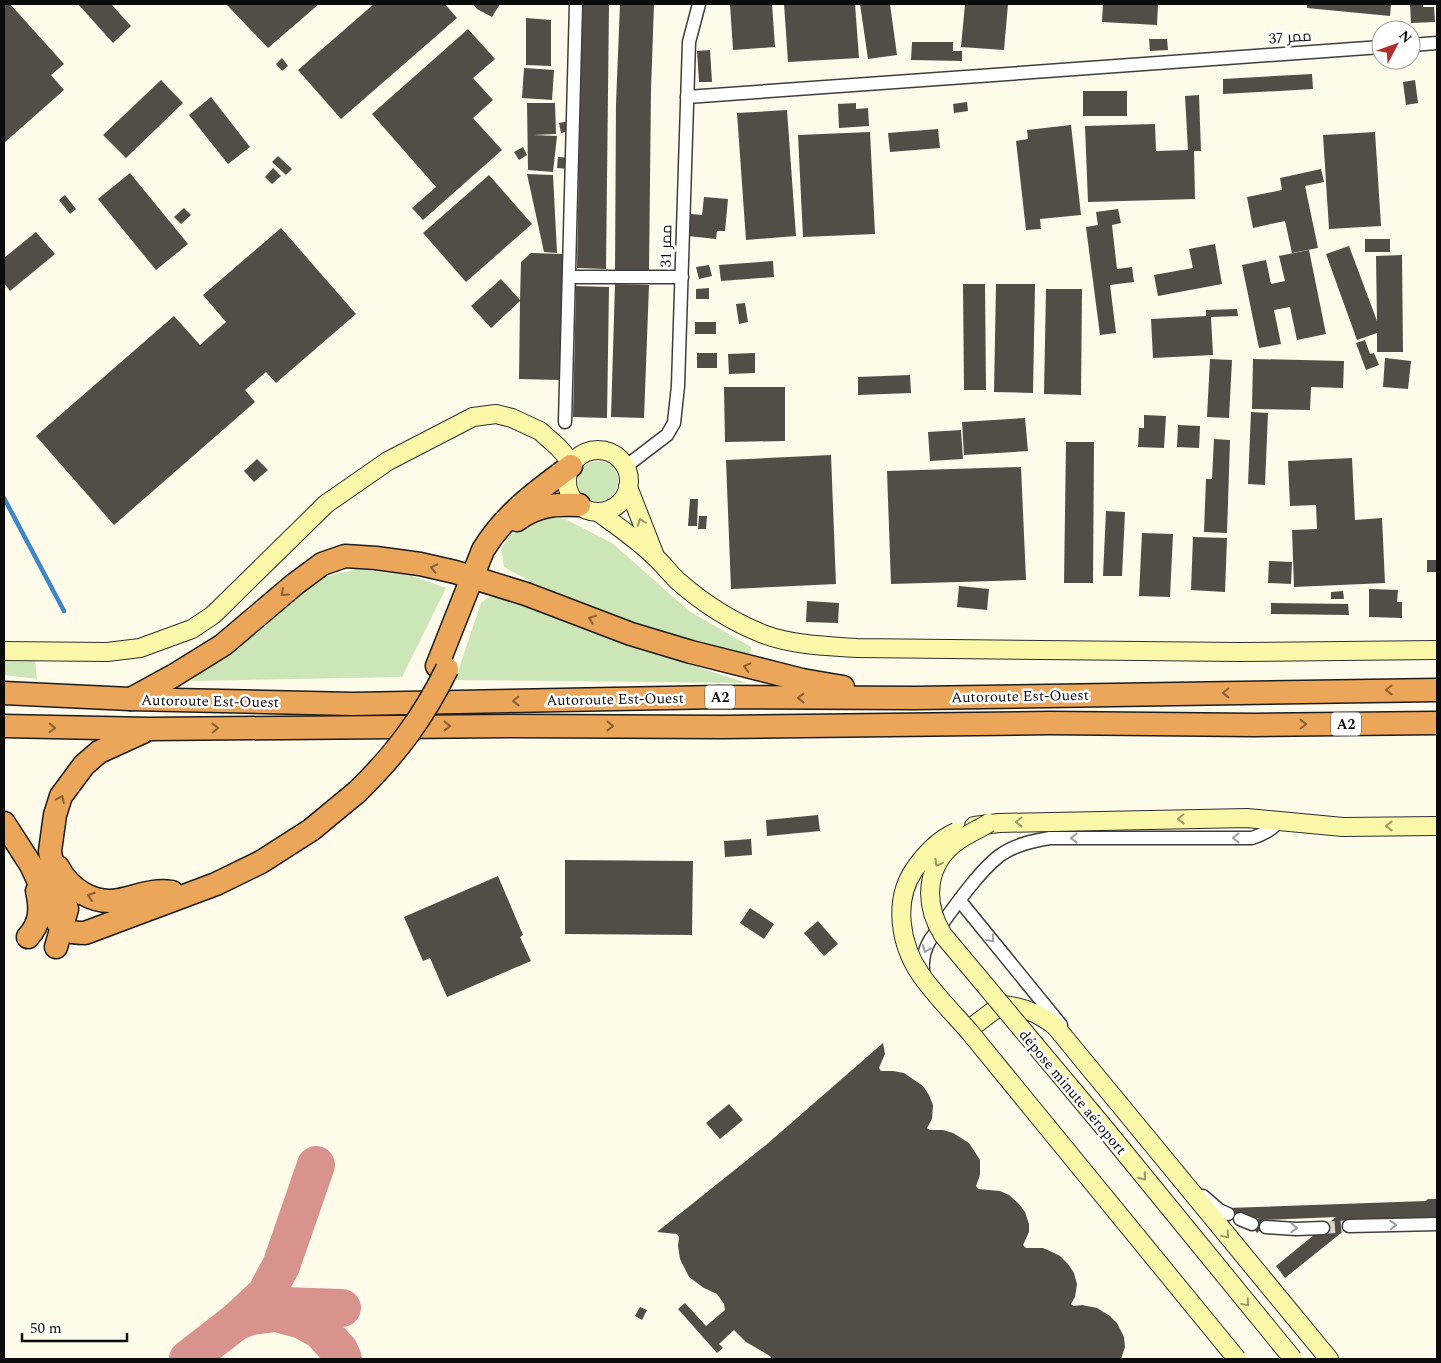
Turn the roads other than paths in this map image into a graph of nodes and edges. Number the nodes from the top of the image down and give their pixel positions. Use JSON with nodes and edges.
{"nodes":[{"id":1,"x":576,"y":4,"type":"edge"},
{"id":2,"x":699,"y":4,"type":"edge"},
{"id":3,"x":1437,"y":43,"type":"edge"},
{"id":4,"x":1421,"y":44,"type":"edge"},
{"id":5,"x":1371,"y":48,"type":"edge"},
{"id":6,"x":687,"y":97,"type":"junction"},
{"id":7,"x":569,"y":278,"type":"junction"},
{"id":8,"x":682,"y":278,"type":"junction"},
{"id":9,"x":565,"y":422,"type":"dead end"},
{"id":10,"x":571,"y":464,"type":"junction"},
{"id":11,"x":626,"y":467,"type":"junction"},
{"id":12,"x":628,"y":487,"type":"junction"},
{"id":13,"x":589,"y":508,"type":"junction"},
{"id":14,"x":655,"y":556,"type":"junction"},
{"id":15,"x":477,"y":578,"type":"junction"},
{"id":16,"x":1437,"y":650,"type":"edge"},
{"id":17,"x":4,"y":651,"type":"edge"},
{"id":18,"x":1437,"y":690,"type":"edge"},
{"id":19,"x":4,"y":693,"type":"edge"},
{"id":20,"x":915,"y":698,"type":"junction"},
{"id":21,"x":130,"y":699,"type":"junction"},
{"id":22,"x":1437,"y":722,"type":"edge"},
{"id":23,"x":4,"y":726,"type":"edge"},
{"id":24,"x":149,"y":729,"type":"junction"},
{"id":25,"x":354,"y":788,"type":"junction"},
{"id":26,"x":1280,"y":821,"type":"junction"},
{"id":27,"x":4,"y":823,"type":"edge"},
{"id":28,"x":989,"y":823,"type":"junction"},
{"id":29,"x":1437,"y":826,"type":"edge"},
{"id":30,"x":51,"y":834,"type":"junction"},
{"id":31,"x":32,"y":865,"type":"junction"},
{"id":32,"x":172,"y":892,"type":"junction"},
{"id":33,"x":960,"y":901,"type":"junction"},
{"id":34,"x":28,"y":937,"type":"dead end"},
{"id":35,"x":59,"y":937,"type":"junction"},
{"id":36,"x":1001,"y":1005,"type":"junction"},
{"id":37,"x":968,"y":1030,"type":"junction"},
{"id":38,"x":1228,"y":1214,"type":"dead end"},
{"id":39,"x":1240,"y":1219,"type":"dead end"},
{"id":40,"x":1252,"y":1224,"type":"dead end"},
{"id":41,"x":1437,"y":1224,"type":"edge"},
{"id":42,"x":1266,"y":1226,"type":"dead end"},
{"id":43,"x":1349,"y":1226,"type":"tunnel mouth"},
{"id":44,"x":1323,"y":1228,"type":"tunnel mouth"},
{"id":45,"x":1237,"y":1359,"type":"edge"},
{"id":46,"x":1293,"y":1359,"type":"edge"},
{"id":47,"x":1329,"y":1359,"type":"edge"}],
"edges":[{"from":1,"to":7,"type":"street"},
{"from":2,"to":6,"type":"street","name":"ممر 31"},
{"from":3,"to":4,"type":"street"},
{"from":5,"to":6,"type":"street","name":"ممر 37"},
{"from":6,"to":8,"type":"street","name":"ممر 31"},
{"from":7,"to":8,"type":"street"},
{"from":7,"to":9,"type":"street"},
{"from":8,"to":11,"type":"street","name":"ممر 31"},
{"from":10,"to":11,"type":"main road"},
{"from":10,"to":13,"type":"main road"},
{"from":10,"to":15,"type":"highway"},
{"from":10,"to":17,"type":"main road"},
{"from":11,"to":12,"type":"main road"},
{"from":12,"to":13,"type":"main road"},
{"from":14,"to":12,"type":"main road","one_way":true},
{"from":13,"to":14,"type":"main road"},
{"from":13,"to":15,"type":"highway"},
{"from":14,"to":16,"type":"main road"},
{"from":20,"to":15,"type":"highway","one_way":true},
{"from":15,"to":21,"type":"highway","one_way":true},
{"from":15,"to":25,"type":"highway","bridge":true},
{"from":18,"to":20,"type":"highway","name":"Autoroute Est-Ouest","number":"A2","one_way":true},
{"from":19,"to":21,"type":"highway","name":"Autoroute Est-Ouest","number":"A2"},
{"from":20,"to":21,"type":"highway","name":"Autoroute Est-Ouest","number":"A2","one_way":true},
{"from":24,"to":22,"type":"highway","name":"Autoroute Est-Ouest","number":"A2","one_way":true},
{"from":23,"to":24,"type":"highway","name":"Autoroute Est-Ouest","number":"A2","one_way":true},
{"from":30,"to":24,"type":"highway","one_way":true},
{"from":25,"to":32,"type":"highway"},
{"from":25,"to":35,"type":"highway"},
{"from":26,"to":28,"type":"main road","one_way":true},
{"from":29,"to":26,"type":"main road","one_way":true},
{"from":26,"to":33,"type":"street","one_way":true},
{"from":27,"to":31,"type":"highway"},
{"from":28,"to":36,"type":"main road","name":"dépose minute aéroport","one_way":true,"bridge":true},
{"from":28,"to":37,"type":"main road","bridge":true},
{"from":32,"to":30,"type":"highway","one_way":true},
{"from":30,"to":35,"type":"highway"},
{"from":31,"to":34,"type":"highway"},
{"from":31,"to":35,"type":"highway"},
{"from":32,"to":35,"type":"highway"},
{"from":33,"to":38,"type":"street","one_way":true},
{"from":33,"to":45,"type":"street","one_way":true},
{"from":36,"to":37,"type":"main road"},
{"from":36,"to":46,"type":"main road","name":"dépose minute aéroport","one_way":true,"bridge":true},
{"from":36,"to":47,"type":"main road","one_way":true},
{"from":37,"to":45,"type":"main road","bridge":true},
{"from":39,"to":40,"type":"street"},
{"from":43,"to":41,"type":"street","one_way":true},
{"from":42,"to":44,"type":"street","one_way":true}]}
